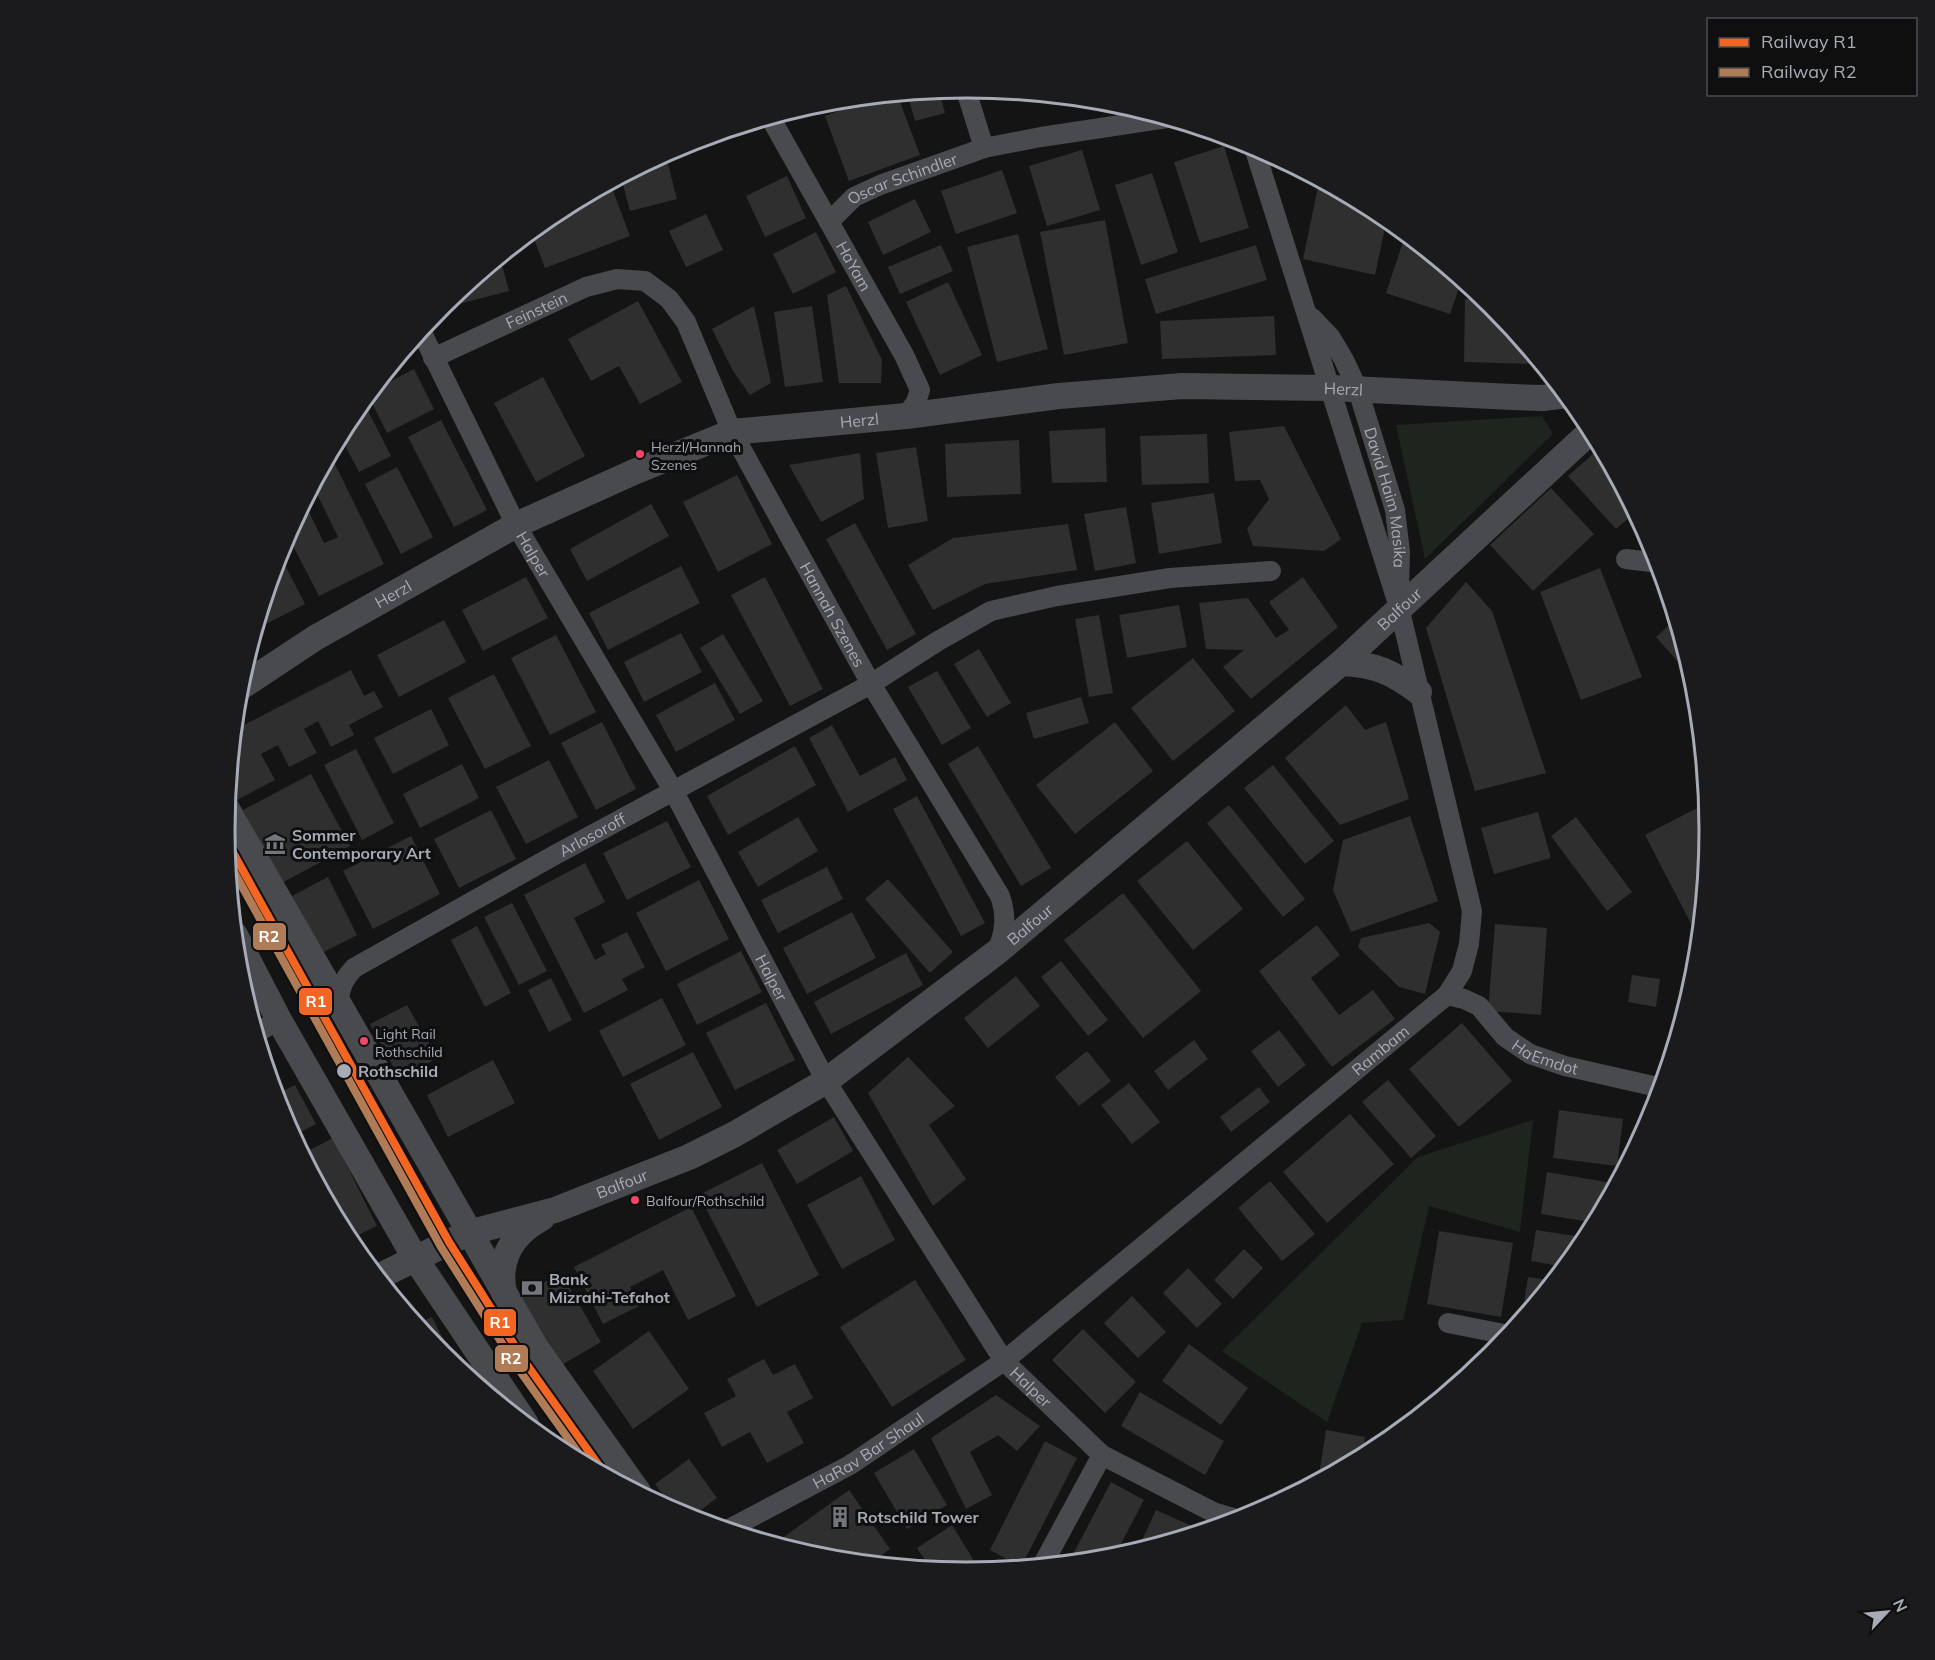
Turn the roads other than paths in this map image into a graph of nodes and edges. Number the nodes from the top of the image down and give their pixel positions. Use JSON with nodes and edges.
{"nodes":[{"id":1,"x":968,"y":98,"type":"edge"},
{"id":2,"x":1150,"y":121,"type":"edge"},
{"id":3,"x":774,"y":123,"type":"edge"},
{"id":4,"x":984,"y":148,"type":"junction"},
{"id":5,"x":1257,"y":157,"type":"edge"},
{"id":6,"x":829,"y":222,"type":"junction"},
{"id":7,"x":645,"y":281,"type":"joint"},
{"id":8,"x":1308,"y":314,"type":"junction"},
{"id":9,"x":425,"y":339,"type":"edge"},
{"id":10,"x":433,"y":358,"type":"junction"},
{"id":11,"x":1330,"y":388,"type":"junction"},
{"id":12,"x":1358,"y":390,"type":"junction"},
{"id":13,"x":1555,"y":396,"type":"edge"},
{"id":14,"x":906,"y":416,"type":"junction"},
{"id":15,"x":732,"y":432,"type":"junction"},
{"id":16,"x":1585,"y":436,"type":"edge"},
{"id":17,"x":516,"y":525,"type":"junction"},
{"id":18,"x":1626,"y":559,"type":"dead end"},
{"id":19,"x":1648,"y":562,"type":"edge"},
{"id":20,"x":1271,"y":571,"type":"dead end"},
{"id":21,"x":1399,"y":607,"type":"junction"},
{"id":22,"x":1341,"y":663,"type":"junction"},
{"id":23,"x":250,"y":681,"type":"edge"},
{"id":24,"x":871,"y":684,"type":"junction"},
{"id":25,"x":1419,"y":692,"type":"junction"},
{"id":26,"x":674,"y":792,"type":"junction"},
{"id":27,"x":235,"y":826,"type":"edge"},
{"id":28,"x":997,"y":951,"type":"junction"},
{"id":29,"x":246,"y":957,"type":"edge"},
{"id":30,"x":1447,"y":995,"type":"junction"},
{"id":31,"x":339,"y":1007,"type":"junction"},
{"id":32,"x":279,"y":1020,"type":"junction"},
{"id":33,"x":263,"y":1029,"type":"edge"},
{"id":34,"x":826,"y":1081,"type":"junction"},
{"id":35,"x":1653,"y":1086,"type":"edge"},
{"id":36,"x":555,"y":1210,"type":"junction"},
{"id":37,"x":468,"y":1233,"type":"junction"},
{"id":38,"x":415,"y":1258,"type":"junction"},
{"id":39,"x":384,"y":1274,"type":"edge"},
{"id":40,"x":505,"y":1296,"type":"junction"},
{"id":41,"x":1448,"y":1323,"type":"dead end"},
{"id":42,"x":1499,"y":1333,"type":"edge"},
{"id":43,"x":1004,"y":1361,"type":"junction"},
{"id":44,"x":512,"y":1403,"type":"edge"},
{"id":45,"x":1102,"y":1455,"type":"junction"},
{"id":46,"x":629,"y":1479,"type":"edge"},
{"id":47,"x":1225,"y":1516,"type":"edge"},
{"id":48,"x":736,"y":1525,"type":"edge"},
{"id":49,"x":1046,"y":1558,"type":"edge"}],
"edges":[{"from":1,"to":4,"type":"street"},
{"from":2,"to":4,"type":"street","name":"Oscar Schindler"},
{"from":3,"to":6,"type":"street","name":"HaYam"},
{"from":4,"to":6,"type":"street","name":"Oscar Schindler"},
{"from":5,"to":8,"type":"street","name":"David Haim Masika"},
{"from":6,"to":14,"type":"street","name":"HaYam"},
{"from":7,"to":10,"type":"street","name":"Feinstein"},
{"from":7,"to":15,"type":"street","name":"Hannah Szenes"},
{"from":8,"to":11,"type":"street","name":"David Haim Masika"},
{"from":8,"to":12,"type":"street","name":"David Haim Masika"},
{"from":9,"to":10,"type":"street","name":"Halper"},
{"from":10,"to":17,"type":"street","name":"Halper"},
{"from":11,"to":12,"type":"street","name":"Herzl"},
{"from":11,"to":14,"type":"street","name":"Herzl"},
{"from":11,"to":21,"type":"street","name":"David Haim Masika"},
{"from":12,"to":13,"type":"street","name":"Herzl"},
{"from":12,"to":21,"type":"street","name":"David Haim Masika"},
{"from":14,"to":15,"type":"street","name":"Herzl"},
{"from":15,"to":17,"type":"street","name":"Herzl"},
{"from":15,"to":24,"type":"street","name":"Hannah Szenes"},
{"from":16,"to":21,"type":"street","name":"Balfour"},
{"from":17,"to":23,"type":"street","name":"Herzl"},
{"from":17,"to":26,"type":"street","name":"Halper"},
{"from":18,"to":19,"type":"street"},
{"from":20,"to":24,"type":"street","name":"Arlosoroff"},
{"from":21,"to":22,"type":"street","name":"Balfour"},
{"from":21,"to":25,"type":"street","name":"Rambam"},
{"from":22,"to":25,"type":"street"},
{"from":22,"to":28,"type":"street","name":"Balfour"},
{"from":24,"to":26,"type":"street","name":"Arlosoroff"},
{"from":24,"to":28,"type":"street","name":"Hannah Szenes"},
{"from":25,"to":30,"type":"street","name":"Rambam"},
{"from":26,"to":31,"type":"street","name":"Arlosoroff"},
{"from":26,"to":34,"type":"street","name":"Halper"},
{"from":27,"to":31,"type":"street"},
{"from":28,"to":34,"type":"street","name":"Balfour"},
{"from":29,"to":32,"type":"street"},
{"from":30,"to":35,"type":"street","name":"HaEmdot"},
{"from":30,"to":43,"type":"street","name":"Rambam"},
{"from":31,"to":37,"type":"street"},
{"from":32,"to":33,"type":"street"},
{"from":32,"to":38,"type":"street"},
{"from":34,"to":36,"type":"street","name":"Balfour"},
{"from":34,"to":43,"type":"street","name":"Halper"},
{"from":36,"to":37,"type":"street","name":"Balfour"},
{"from":36,"to":40,"type":"street"},
{"from":37,"to":38,"type":"street","name":"Balfour"},
{"from":37,"to":40,"type":"street"},
{"from":38,"to":39,"type":"street","name":"Balfour"},
{"from":38,"to":44,"type":"street"},
{"from":40,"to":46,"type":"street"},
{"from":41,"to":42,"type":"street"},
{"from":43,"to":45,"type":"street","name":"Halper"},
{"from":43,"to":48,"type":"street","name":"HaRav Bar Shaul"},
{"from":45,"to":47,"type":"street","name":"Halper"},
{"from":45,"to":49,"type":"street"}]}
